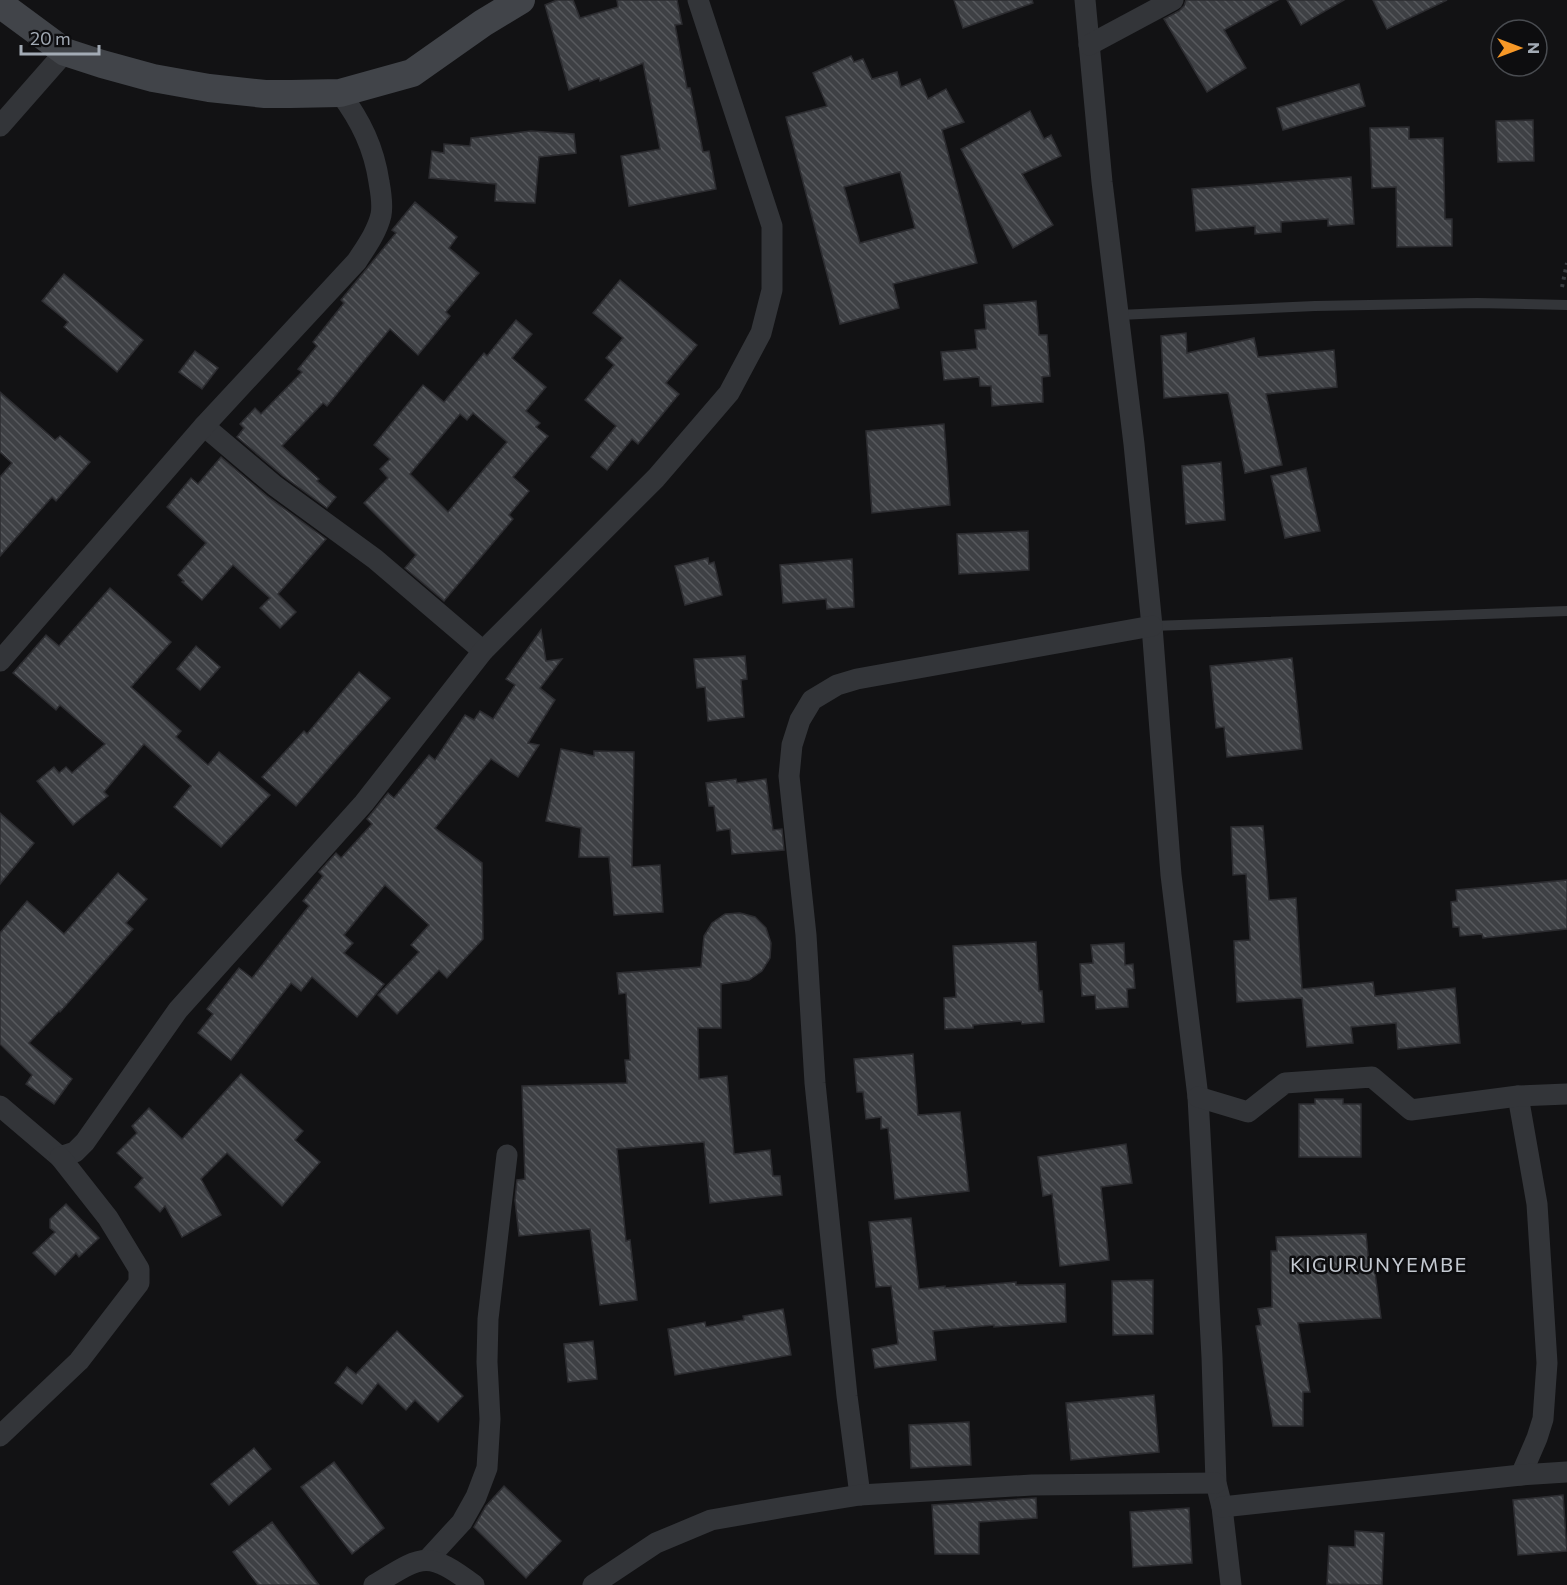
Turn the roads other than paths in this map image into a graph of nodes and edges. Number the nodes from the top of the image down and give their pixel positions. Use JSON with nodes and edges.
{"nodes":[{"id":1,"x":521,"y":0,"type":"edge"},
{"id":2,"x":698,"y":0,"type":"edge"},
{"id":3,"x":1085,"y":0,"type":"edge"},
{"id":4,"x":1173,"y":0,"type":"edge"},
{"id":5,"x":0,"y":4,"type":"edge"},
{"id":6,"x":1089,"y":45,"type":"junction"},
{"id":7,"x":65,"y":52,"type":"junction"},
{"id":8,"x":340,"y":93,"type":"junction"},
{"id":9,"x":0,"y":126,"type":"edge"},
{"id":10,"x":1567,"y":304,"type":"edge"},
{"id":11,"x":1119,"y":315,"type":"junction"},
{"id":12,"x":204,"y":426,"type":"junction"},
{"id":13,"x":1567,"y":611,"type":"edge"},
{"id":14,"x":1152,"y":626,"type":"junction"},
{"id":15,"x":483,"y":651,"type":"junction"},
{"id":16,"x":0,"y":661,"type":"edge"},
{"id":17,"x":1567,"y":1094,"type":"edge"},
{"id":18,"x":1518,"y":1096,"type":"junction"},
{"id":19,"x":1198,"y":1097,"type":"junction"},
{"id":20,"x":0,"y":1106,"type":"edge"},
{"id":21,"x":507,"y":1155,"type":"dead end"},
{"id":22,"x":60,"y":1157,"type":"junction"},
{"id":23,"x":0,"y":1436,"type":"edge"},
{"id":24,"x":1567,"y":1472,"type":"edge"},
{"id":25,"x":1521,"y":1475,"type":"junction"},
{"id":26,"x":1216,"y":1483,"type":"junction"},
{"id":27,"x":860,"y":1495,"type":"junction"},
{"id":28,"x":1222,"y":1507,"type":"junction"},
{"id":29,"x":428,"y":1559,"type":"junction"},
{"id":30,"x":374,"y":1585,"type":"edge"},
{"id":31,"x":474,"y":1585,"type":"edge"},
{"id":32,"x":593,"y":1585,"type":"edge"},
{"id":33,"x":1231,"y":1585,"type":"edge"}],
"edges":[{"from":1,"to":8,"type":"street"},
{"from":2,"to":15,"type":"street"},
{"from":3,"to":6,"type":"street"},
{"from":4,"to":6,"type":"street"},
{"from":5,"to":7,"type":"street"},
{"from":6,"to":11,"type":"street"},
{"from":7,"to":8,"type":"street"},
{"from":7,"to":9,"type":"street"},
{"from":8,"to":12,"type":"street"},
{"from":10,"to":11,"type":"lane"},
{"from":11,"to":14,"type":"street"},
{"from":12,"to":15,"type":"street"},
{"from":12,"to":16,"type":"street"},
{"from":13,"to":14,"type":"lane"},
{"from":14,"to":19,"type":"street"},
{"from":14,"to":27,"type":"street"},
{"from":15,"to":22,"type":"street"},
{"from":17,"to":18,"type":"street"},
{"from":18,"to":19,"type":"street"},
{"from":18,"to":25,"type":"street"},
{"from":19,"to":26,"type":"street"},
{"from":20,"to":22,"type":"street"},
{"from":21,"to":29,"type":"street"},
{"from":22,"to":23,"type":"street"},
{"from":24,"to":25,"type":"street"},
{"from":25,"to":28,"type":"street"},
{"from":26,"to":27,"type":"street"},
{"from":26,"to":28,"type":"street"},
{"from":27,"to":32,"type":"street"},
{"from":28,"to":33,"type":"street"},
{"from":29,"to":30,"type":"street"},
{"from":29,"to":31,"type":"street"}]}
